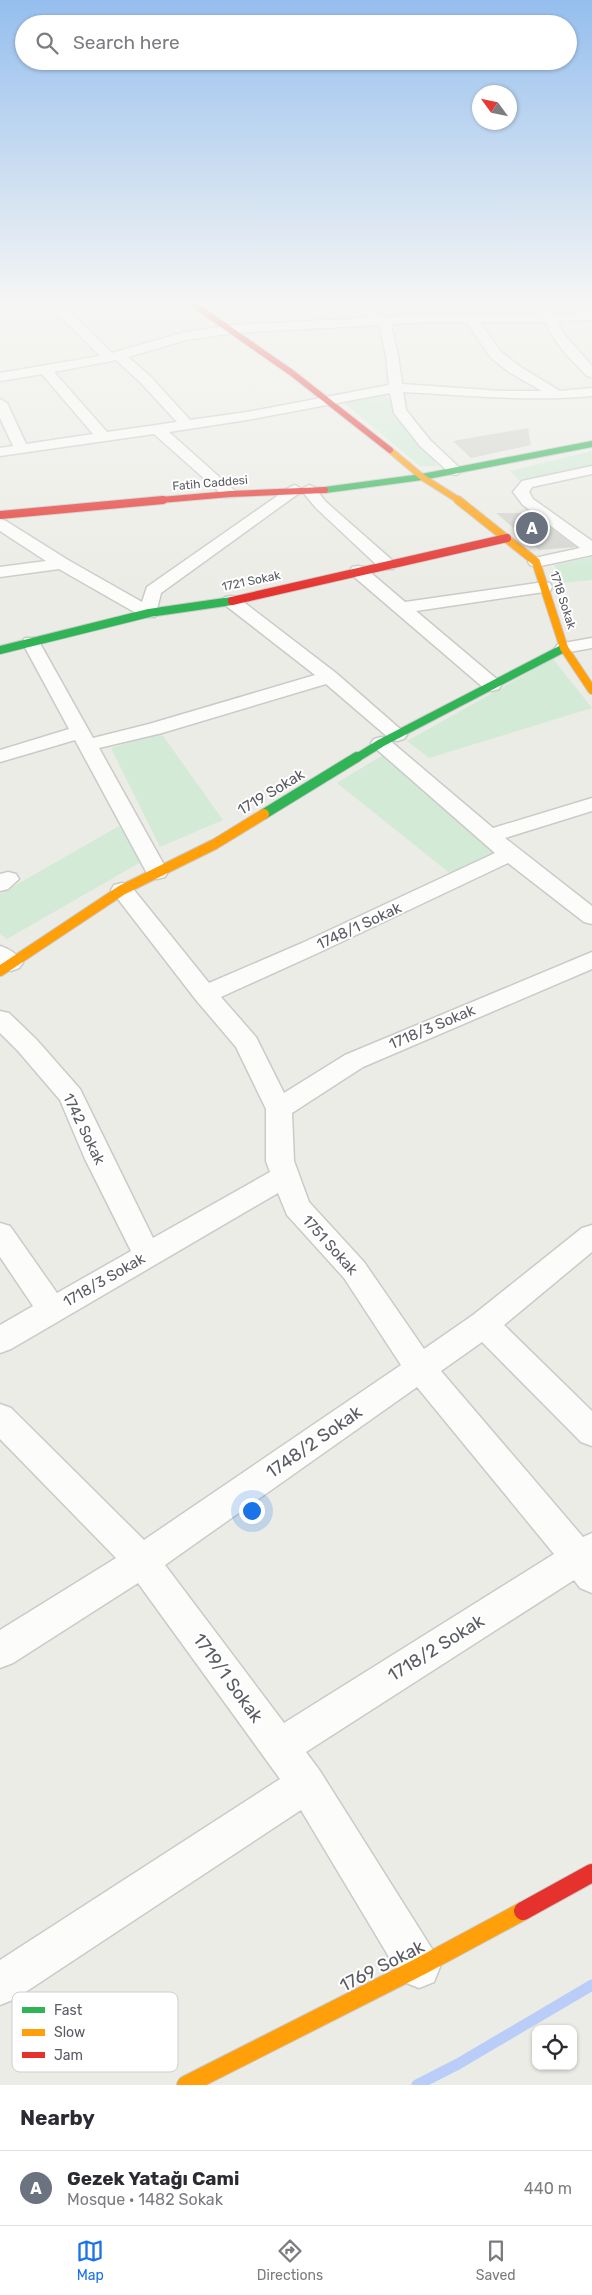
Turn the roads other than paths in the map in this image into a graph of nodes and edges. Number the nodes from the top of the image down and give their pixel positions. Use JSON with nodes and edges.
{"nodes":[{"id":1,"x":71,"y":399,"type":"edge"},
{"id":2,"x":164,"y":399,"type":"edge"},
{"id":3,"x":327,"y":399,"type":"edge"},
{"id":4,"x":328,"y":399,"type":"edge"},
{"id":5,"x":397,"y":399,"type":"edge"},
{"id":6,"x":0,"y":403,"type":"edge"},
{"id":7,"x":187,"y":424,"type":"junction"},
{"id":8,"x":157,"y":429,"type":"junction"},
{"id":9,"x":103,"y":437,"type":"junction"},
{"id":10,"x":592,"y":444,"type":"edge"},
{"id":11,"x":22,"y":450,"type":"junction"},
{"id":12,"x":0,"y":452,"type":"edge"},
{"id":13,"x":491,"y":464,"type":"junction"},
{"id":14,"x":592,"y":470,"type":"edge"},
{"id":15,"x":456,"y":471,"type":"junction"},
{"id":16,"x":422,"y":478,"type":"junction"},
{"id":17,"x":302,"y":490,"type":"junction"},
{"id":18,"x":230,"y":494,"type":"junction"},
{"id":19,"x":458,"y":500,"type":"junction"},
{"id":20,"x":0,"y":516,"type":"edge"},
{"id":21,"x":0,"y":524,"type":"edge"},
{"id":22,"x":507,"y":538,"type":"junction"},
{"id":23,"x":592,"y":550,"type":"edge"},
{"id":24,"x":536,"y":562,"type":"junction"},
{"id":25,"x":62,"y":564,"type":"junction"},
{"id":26,"x":387,"y":565,"type":"junction"},
{"id":27,"x":358,"y":571,"type":"junction"},
{"id":28,"x":0,"y":572,"type":"edge"},
{"id":29,"x":544,"y":587,"type":"junction"},
{"id":30,"x":230,"y":601,"type":"junction"},
{"id":31,"x":402,"y":608,"type":"junction"},
{"id":32,"x":149,"y":613,"type":"junction"},
{"id":33,"x":31,"y":642,"type":"junction"},
{"id":34,"x":592,"y":643,"type":"edge"},
{"id":35,"x":564,"y":648,"type":"junction"},
{"id":36,"x":0,"y":650,"type":"edge"},
{"id":37,"x":329,"y":677,"type":"junction"},
{"id":38,"x":492,"y":685,"type":"junction"},
{"id":39,"x":592,"y":690,"type":"edge"},
{"id":40,"x":85,"y":739,"type":"junction"},
{"id":41,"x":389,"y":739,"type":"junction"},
{"id":42,"x":1,"y":754,"type":"edge"},
{"id":43,"x":592,"y":804,"type":"edge"},
{"id":44,"x":490,"y":836,"type":"junction"},
{"id":45,"x":510,"y":854,"type":"junction"},
{"id":46,"x":157,"y":872,"type":"junction"},
{"id":47,"x":122,"y":890,"type":"junction"},
{"id":48,"x":589,"y":912,"type":"edge"},
{"id":49,"x":592,"y":960,"type":"edge"},
{"id":50,"x":4,"y":963,"type":"edge"},
{"id":51,"x":205,"y":994,"type":"junction"},
{"id":52,"x":0,"y":1019,"type":"edge"},
{"id":53,"x":279,"y":1109,"type":"junction"},
{"id":54,"x":285,"y":1176,"type":"junction"},
{"id":55,"x":0,"y":1234,"type":"edge"},
{"id":56,"x":592,"y":1236,"type":"edge"},
{"id":57,"x":147,"y":1255,"type":"junction"},
{"id":58,"x":52,"y":1310,"type":"junction"},
{"id":59,"x":484,"y":1324,"type":"junction"},
{"id":60,"x":0,"y":1340,"type":"edge"},
{"id":61,"x":420,"y":1368,"type":"junction"},
{"id":62,"x":0,"y":1418,"type":"edge"},
{"id":63,"x":592,"y":1432,"type":"edge"},
{"id":64,"x":142,"y":1561,"type":"junction"},
{"id":65,"x":588,"y":1561,"type":"edge"},
{"id":66,"x":0,"y":1650,"type":"edge"},
{"id":67,"x":280,"y":1748,"type":"junction"},
{"id":68,"x":307,"y":1784,"type":"junction"},
{"id":69,"x":592,"y":1874,"type":"edge"},
{"id":70,"x":419,"y":1967,"type":"junction"},
{"id":71,"x":0,"y":1984,"type":"edge"},
{"id":72,"x":186,"y":2085,"type":"edge"}],
"edges":[{"from":1,"to":9,"type":"street"},
{"from":2,"to":7,"type":"street"},
{"from":3,"to":7,"type":"street"},
{"from":4,"to":16,"type":"main road","name":"1718 Sokak"},
{"from":5,"to":15,"type":"street"},
{"from":6,"to":11,"type":"street"},
{"from":7,"to":8,"type":"street"},
{"from":8,"to":9,"type":"street"},
{"from":8,"to":18,"type":"street"},
{"from":9,"to":11,"type":"street"},
{"from":10,"to":13,"type":"main road","name":"Fatih Caddesi"},
{"from":11,"to":12,"type":"street"},
{"from":13,"to":15,"type":"main road","name":"Fatih Caddesi"},
{"from":13,"to":19,"type":"main road"},
{"from":14,"to":23,"type":"street"},
{"from":15,"to":16,"type":"main road","name":"Fatih Caddesi"},
{"from":16,"to":17,"type":"main road","name":"Fatih Caddesi"},
{"from":16,"to":19,"type":"main road","name":"1718 Sokak"},
{"from":17,"to":18,"type":"main road","name":"Fatih Caddesi"},
{"from":17,"to":26,"type":"street"},
{"from":17,"to":32,"type":"street"},
{"from":18,"to":20,"type":"main road","name":"Fatih Caddesi"},
{"from":19,"to":22,"type":"main road","name":"1718 Sokak"},
{"from":21,"to":25,"type":"street"},
{"from":22,"to":24,"type":"main road","name":"1718 Sokak"},
{"from":22,"to":26,"type":"main road","name":"1721 Sokak"},
{"from":23,"to":24,"type":"street"},
{"from":24,"to":29,"type":"main road","name":"1718 Sokak"},
{"from":25,"to":28,"type":"street"},
{"from":25,"to":32,"type":"street"},
{"from":26,"to":27,"type":"main road","name":"1721 Sokak"},
{"from":27,"to":30,"type":"main road","name":"1721 Sokak"},
{"from":27,"to":31,"type":"street"},
{"from":29,"to":31,"type":"street"},
{"from":29,"to":35,"type":"main road","name":"1718 Sokak"},
{"from":30,"to":32,"type":"main road","name":"1721 Sokak"},
{"from":30,"to":37,"type":"street"},
{"from":31,"to":38,"type":"street"},
{"from":32,"to":33,"type":"main road","name":"1721 Sokak"},
{"from":33,"to":36,"type":"main road","name":"1721 Sokak"},
{"from":33,"to":40,"type":"street"},
{"from":34,"to":35,"type":"street"},
{"from":35,"to":38,"type":"main road","name":"1719 Sokak"},
{"from":35,"to":39,"type":"main road","name":"1718 Sokak"},
{"from":37,"to":40,"type":"street"},
{"from":37,"to":41,"type":"street"},
{"from":38,"to":41,"type":"main road","name":"1719 Sokak"},
{"from":40,"to":42,"type":"street"},
{"from":40,"to":46,"type":"street"},
{"from":41,"to":44,"type":"street"},
{"from":41,"to":46,"type":"main road","name":"1719 Sokak"},
{"from":43,"to":44,"type":"street"},
{"from":44,"to":45,"type":"street"},
{"from":45,"to":48,"type":"street"},
{"from":45,"to":51,"type":"street","name":"1748/1 Sokak"},
{"from":46,"to":47,"type":"main road","name":"1719 Sokak"},
{"from":47,"to":50,"type":"main road","name":"1719 Sokak"},
{"from":47,"to":51,"type":"street","name":"1751 Sokak"},
{"from":49,"to":53,"type":"street","name":"1718/3 Sokak"},
{"from":51,"to":53,"type":"street","name":"1751 Sokak"},
{"from":52,"to":57,"type":"street","name":"1742 Sokak"},
{"from":53,"to":54,"type":"street","name":"1751 Sokak"},
{"from":54,"to":57,"type":"street","name":"1718/3 Sokak"},
{"from":54,"to":61,"type":"street","name":"1751 Sokak"},
{"from":55,"to":58,"type":"street"},
{"from":56,"to":59,"type":"street","name":"1748/2 Sokak"},
{"from":57,"to":58,"type":"street","name":"1718/3 Sokak"},
{"from":58,"to":60,"type":"street","name":"1718/3 Sokak"},
{"from":59,"to":61,"type":"street","name":"1748/2 Sokak"},
{"from":59,"to":63,"type":"street"},
{"from":61,"to":64,"type":"street","name":"1748/2 Sokak"},
{"from":61,"to":65,"type":"street","name":"1751 Sokak"},
{"from":62,"to":64,"type":"street","name":"1719/1 Sokak"},
{"from":64,"to":66,"type":"street","name":"1748/2 Sokak"},
{"from":64,"to":67,"type":"street","name":"1719/1 Sokak"},
{"from":65,"to":67,"type":"street","name":"1718/2 Sokak"},
{"from":67,"to":68,"type":"street","name":"1719/1 Sokak"},
{"from":68,"to":70,"type":"street","name":"1719/1 Sokak"},
{"from":68,"to":71,"type":"street"},
{"from":69,"to":70,"type":"main road","name":"1769 Sokak"},
{"from":70,"to":72,"type":"main road","name":"1769 Sokak"}]}
